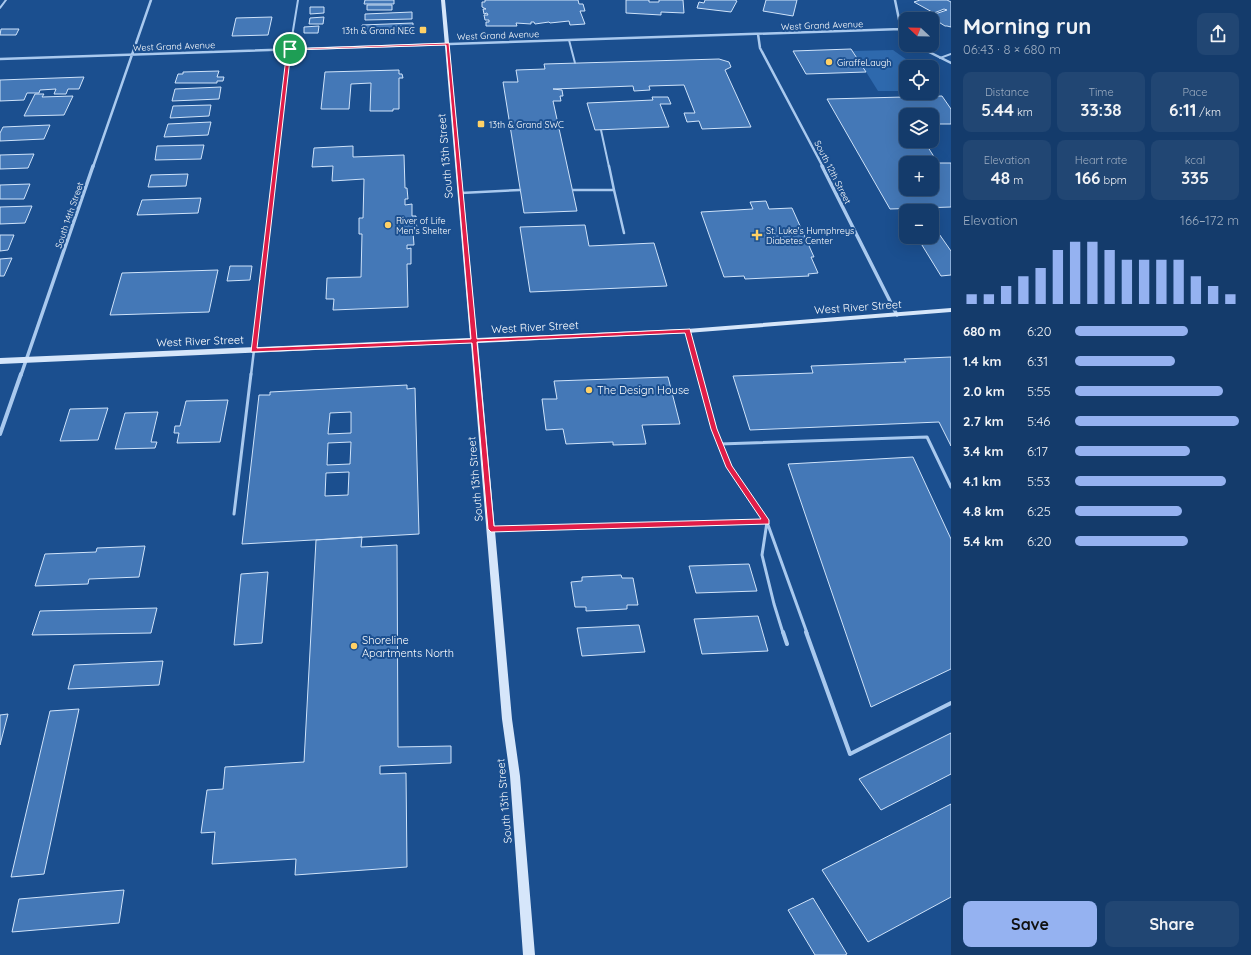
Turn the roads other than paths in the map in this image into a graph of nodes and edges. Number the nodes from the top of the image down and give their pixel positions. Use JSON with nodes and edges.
{"nodes":[{"id":1,"x":6,"y":0,"type":"edge"},
{"id":2,"x":151,"y":0,"type":"edge"},
{"id":3,"x":298,"y":0,"type":"edge"},
{"id":4,"x":443,"y":0,"type":"edge"},
{"id":5,"x":895,"y":0,"type":"edge"},
{"id":6,"x":0,"y":8,"type":"edge"},
{"id":7,"x":899,"y":19,"type":"edge"},
{"id":8,"x":899,"y":29,"type":"edge"},
{"id":9,"x":758,"y":34,"type":"junction"},
{"id":10,"x":569,"y":40,"type":"junction"},
{"id":11,"x":448,"y":44,"type":"junction"},
{"id":12,"x":290,"y":49,"type":"junction"},
{"id":13,"x":928,"y":52,"type":"edge"},
{"id":14,"x":132,"y":54,"type":"junction"},
{"id":15,"x":951,"y":54,"type":"edge"},
{"id":16,"x":939,"y":58,"type":"junction"},
{"id":17,"x":0,"y":59,"type":"edge"},
{"id":18,"x":951,"y":62,"type":"edge"},
{"id":19,"x":576,"y":63,"type":"dead end"},
{"id":20,"x":601,"y":130,"type":"dead end"},
{"id":21,"x":520,"y":190,"type":"dead end"},
{"id":22,"x":573,"y":190,"type":"dead end"},
{"id":23,"x":614,"y":190,"type":"junction"},
{"id":24,"x":461,"y":193,"type":"junction"},
{"id":25,"x":624,"y":233,"type":"dead end"},
{"id":26,"x":951,"y":310,"type":"edge"},
{"id":27,"x":897,"y":315,"type":"junction"},
{"id":28,"x":688,"y":331,"type":"junction"},
{"id":29,"x":474,"y":341,"type":"junction"},
{"id":30,"x":253,"y":350,"type":"junction"},
{"id":31,"x":26,"y":360,"type":"junction"},
{"id":32,"x":0,"y":361,"type":"edge"},
{"id":33,"x":0,"y":434,"type":"edge"},
{"id":34,"x":720,"y":444,"type":"junction"},
{"id":35,"x":951,"y":487,"type":"edge"},
{"id":36,"x":234,"y":514,"type":"dead end"},
{"id":37,"x":767,"y":522,"type":"junction"},
{"id":38,"x":491,"y":529,"type":"junction"},
{"id":39,"x":786,"y":644,"type":"dead end"},
{"id":40,"x":951,"y":703,"type":"edge"},
{"id":41,"x":529,"y":955,"type":"edge"}],
"edges":[{"from":1,"to":6,"type":"lane"},
{"from":2,"to":14,"type":"street","name":"South 14th Street"},
{"from":3,"to":12,"type":"lane"},
{"from":4,"to":11,"type":"street","name":"South 13th Street"},
{"from":5,"to":7,"type":"street"},
{"from":8,"to":9,"type":"street","name":"West Grand Avenue"},
{"from":9,"to":10,"type":"street","name":"West Grand Avenue"},
{"from":9,"to":27,"type":"street","name":"South 12th Street"},
{"from":10,"to":11,"type":"street","name":"West Grand Avenue"},
{"from":10,"to":19,"type":"lane"},
{"from":11,"to":12,"type":"street","name":"West Grand Avenue"},
{"from":11,"to":24,"type":"street","name":"South 13th Street"},
{"from":12,"to":14,"type":"street","name":"West Grand Avenue"},
{"from":12,"to":30,"type":"lane"},
{"from":13,"to":16,"type":"street"},
{"from":14,"to":17,"type":"street","name":"West Grand Avenue"},
{"from":14,"to":31,"type":"street","name":"South 14th Street"},
{"from":15,"to":16,"type":"lane"},
{"from":16,"to":18,"type":"street"},
{"from":20,"to":23,"type":"lane"},
{"from":21,"to":24,"type":"lane"},
{"from":22,"to":23,"type":"lane"},
{"from":23,"to":25,"type":"lane"},
{"from":24,"to":29,"type":"street","name":"South 13th Street"},
{"from":26,"to":27,"type":"street","name":"West River Street"},
{"from":27,"to":28,"type":"street","name":"West River Street"},
{"from":28,"to":29,"type":"street","name":"West River Street"},
{"from":28,"to":34,"type":"lane"},
{"from":29,"to":30,"type":"street","name":"West River Street"},
{"from":29,"to":38,"type":"street","name":"South 13th Street"},
{"from":30,"to":31,"type":"street","name":"West River Street"},
{"from":30,"to":36,"type":"lane"},
{"from":31,"to":32,"type":"street","name":"West River Street"},
{"from":31,"to":33,"type":"street","name":"South 14th Street"},
{"from":34,"to":35,"type":"lane"},
{"from":34,"to":37,"type":"lane"},
{"from":37,"to":38,"type":"lane"},
{"from":37,"to":39,"type":"lane"},
{"from":37,"to":40,"type":"lane"},
{"from":38,"to":41,"type":"street","name":"South 13th Street"}]}
